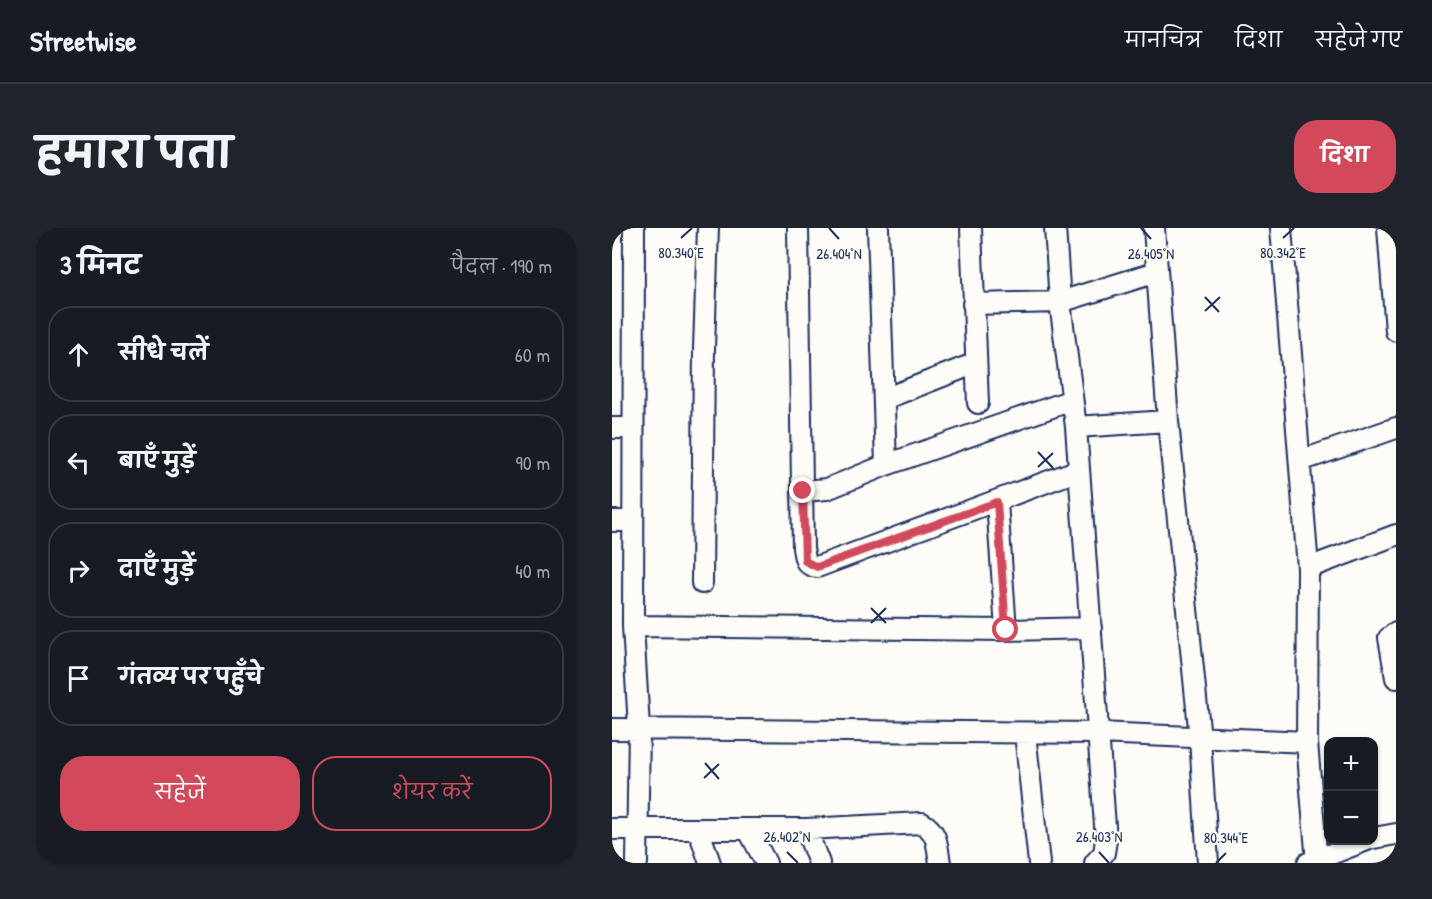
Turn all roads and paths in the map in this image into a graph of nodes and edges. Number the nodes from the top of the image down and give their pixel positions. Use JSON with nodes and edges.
{"nodes":[{"id":1,"x":634,"y":228,"type":"edge"},
{"id":2,"x":708,"y":228,"type":"edge"},
{"id":3,"x":798,"y":228,"type":"edge"},
{"id":4,"x":878,"y":228,"type":"edge"},
{"id":5,"x":971,"y":228,"type":"edge"},
{"id":6,"x":1055,"y":228,"type":"edge"},
{"id":7,"x":1154,"y":228,"type":"edge"},
{"id":8,"x":1281,"y":228,"type":"edge"},
{"id":9,"x":1388,"y":228,"type":"edge"},
{"id":10,"x":1157,"y":272,"type":"junction"},
{"id":11,"x":1059,"y":302,"type":"junction"},
{"id":12,"x":973,"y":304,"type":"junction"},
{"id":13,"x":1396,"y":316,"type":"edge"},
{"id":14,"x":1396,"y":331,"type":"edge"},
{"id":15,"x":976,"y":363,"type":"junction"},
{"id":16,"x":884,"y":399,"type":"junction"},
{"id":17,"x":1072,"y":400,"type":"junction"},
{"id":18,"x":978,"y":404,"type":"dead end"},
{"id":19,"x":1168,"y":421,"type":"junction"},
{"id":20,"x":1076,"y":427,"type":"junction"},
{"id":21,"x":612,"y":428,"type":"edge"},
{"id":22,"x":633,"y":428,"type":"junction"},
{"id":23,"x":1396,"y":428,"type":"edge"},
{"id":24,"x":1300,"y":461,"type":"junction"},
{"id":25,"x":886,"y":465,"type":"junction"},
{"id":26,"x":1079,"y":470,"type":"junction"},
{"id":27,"x":803,"y":491,"type":"junction"},
{"id":28,"x":997,"y":502,"type":"junction"},
{"id":29,"x":612,"y":521,"type":"edge"},
{"id":30,"x":633,"y":521,"type":"junction"},
{"id":31,"x":1396,"y":535,"type":"edge"},
{"id":32,"x":1308,"y":567,"type":"junction"},
{"id":33,"x":702,"y":583,"type":"dead end"},
{"id":34,"x":633,"y":626,"type":"junction"},
{"id":35,"x":1091,"y":628,"type":"junction"},
{"id":36,"x":1006,"y":630,"type":"junction"},
{"id":37,"x":1396,"y":633,"type":"edge"},
{"id":38,"x":1396,"y":678,"type":"edge"},
{"id":39,"x":639,"y":728,"type":"junction"},
{"id":40,"x":612,"y":729,"type":"edge"},
{"id":41,"x":1025,"y":733,"type":"junction"},
{"id":42,"x":1098,"y":734,"type":"junction"},
{"id":43,"x":1200,"y":738,"type":"junction"},
{"id":44,"x":1307,"y":742,"type":"junction"},
{"id":45,"x":639,"y":829,"type":"junction"},
{"id":46,"x":748,"y":829,"type":"junction"},
{"id":47,"x":806,"y":829,"type":"junction"},
{"id":48,"x":612,"y":830,"type":"edge"},
{"id":49,"x":699,"y":831,"type":"junction"},
{"id":50,"x":1396,"y":834,"type":"edge"},
{"id":51,"x":1378,"y":837,"type":"edge"},
{"id":52,"x":1354,"y":845,"type":"edge"},
{"id":53,"x":1314,"y":861,"type":"edge"},
{"id":54,"x":637,"y":863,"type":"edge"},
{"id":55,"x":710,"y":863,"type":"edge"},
{"id":56,"x":766,"y":863,"type":"edge"},
{"id":57,"x":819,"y":863,"type":"edge"},
{"id":58,"x":940,"y":863,"type":"edge"},
{"id":59,"x":1039,"y":863,"type":"edge"},
{"id":60,"x":1095,"y":863,"type":"edge"},
{"id":61,"x":1208,"y":863,"type":"edge"}],
"edges":[{"from":1,"to":22,"type":"street"},
{"from":2,"to":33,"type":"street"},
{"from":3,"to":27,"type":"street"},
{"from":4,"to":16,"type":"street"},
{"from":5,"to":12,"type":"street"},
{"from":6,"to":11,"type":"street"},
{"from":7,"to":10,"type":"street"},
{"from":8,"to":24,"type":"street"},
{"from":9,"to":13,"type":"street"},
{"from":10,"to":11,"type":"street"},
{"from":10,"to":19,"type":"street"},
{"from":11,"to":12,"type":"street"},
{"from":11,"to":17,"type":"street"},
{"from":12,"to":15,"type":"street"},
{"from":13,"to":14,"type":"street"},
{"from":15,"to":16,"type":"street"},
{"from":15,"to":18,"type":"street"},
{"from":16,"to":25,"type":"street"},
{"from":17,"to":20,"type":"street"},
{"from":17,"to":25,"type":"street"},
{"from":19,"to":20,"type":"street"},
{"from":19,"to":43,"type":"street"},
{"from":20,"to":26,"type":"street"},
{"from":21,"to":22,"type":"street"},
{"from":22,"to":30,"type":"street"},
{"from":23,"to":24,"type":"street"},
{"from":24,"to":32,"type":"street"},
{"from":25,"to":27,"type":"street"},
{"from":26,"to":28,"type":"street"},
{"from":26,"to":35,"type":"street"},
{"from":27,"to":28,"type":"street"},
{"from":28,"to":36,"type":"street"},
{"from":29,"to":30,"type":"street"},
{"from":30,"to":34,"type":"street"},
{"from":31,"to":32,"type":"street"},
{"from":32,"to":44,"type":"street"},
{"from":34,"to":36,"type":"street"},
{"from":34,"to":39,"type":"street"},
{"from":35,"to":36,"type":"street"},
{"from":35,"to":42,"type":"street"},
{"from":37,"to":38,"type":"street"},
{"from":39,"to":40,"type":"street"},
{"from":39,"to":41,"type":"street"},
{"from":39,"to":45,"type":"street"},
{"from":41,"to":42,"type":"street"},
{"from":41,"to":59,"type":"street"},
{"from":42,"to":43,"type":"street"},
{"from":42,"to":60,"type":"street"},
{"from":43,"to":44,"type":"street"},
{"from":43,"to":61,"type":"street"},
{"from":44,"to":53,"type":"street"},
{"from":45,"to":48,"type":"street"},
{"from":45,"to":49,"type":"street"},
{"from":45,"to":54,"type":"street"},
{"from":46,"to":47,"type":"street"},
{"from":46,"to":49,"type":"street"},
{"from":46,"to":56,"type":"street"},
{"from":47,"to":57,"type":"street"},
{"from":47,"to":58,"type":"street"},
{"from":49,"to":55,"type":"street"},
{"from":50,"to":51,"type":"street"},
{"from":52,"to":53,"type":"street"}]}
